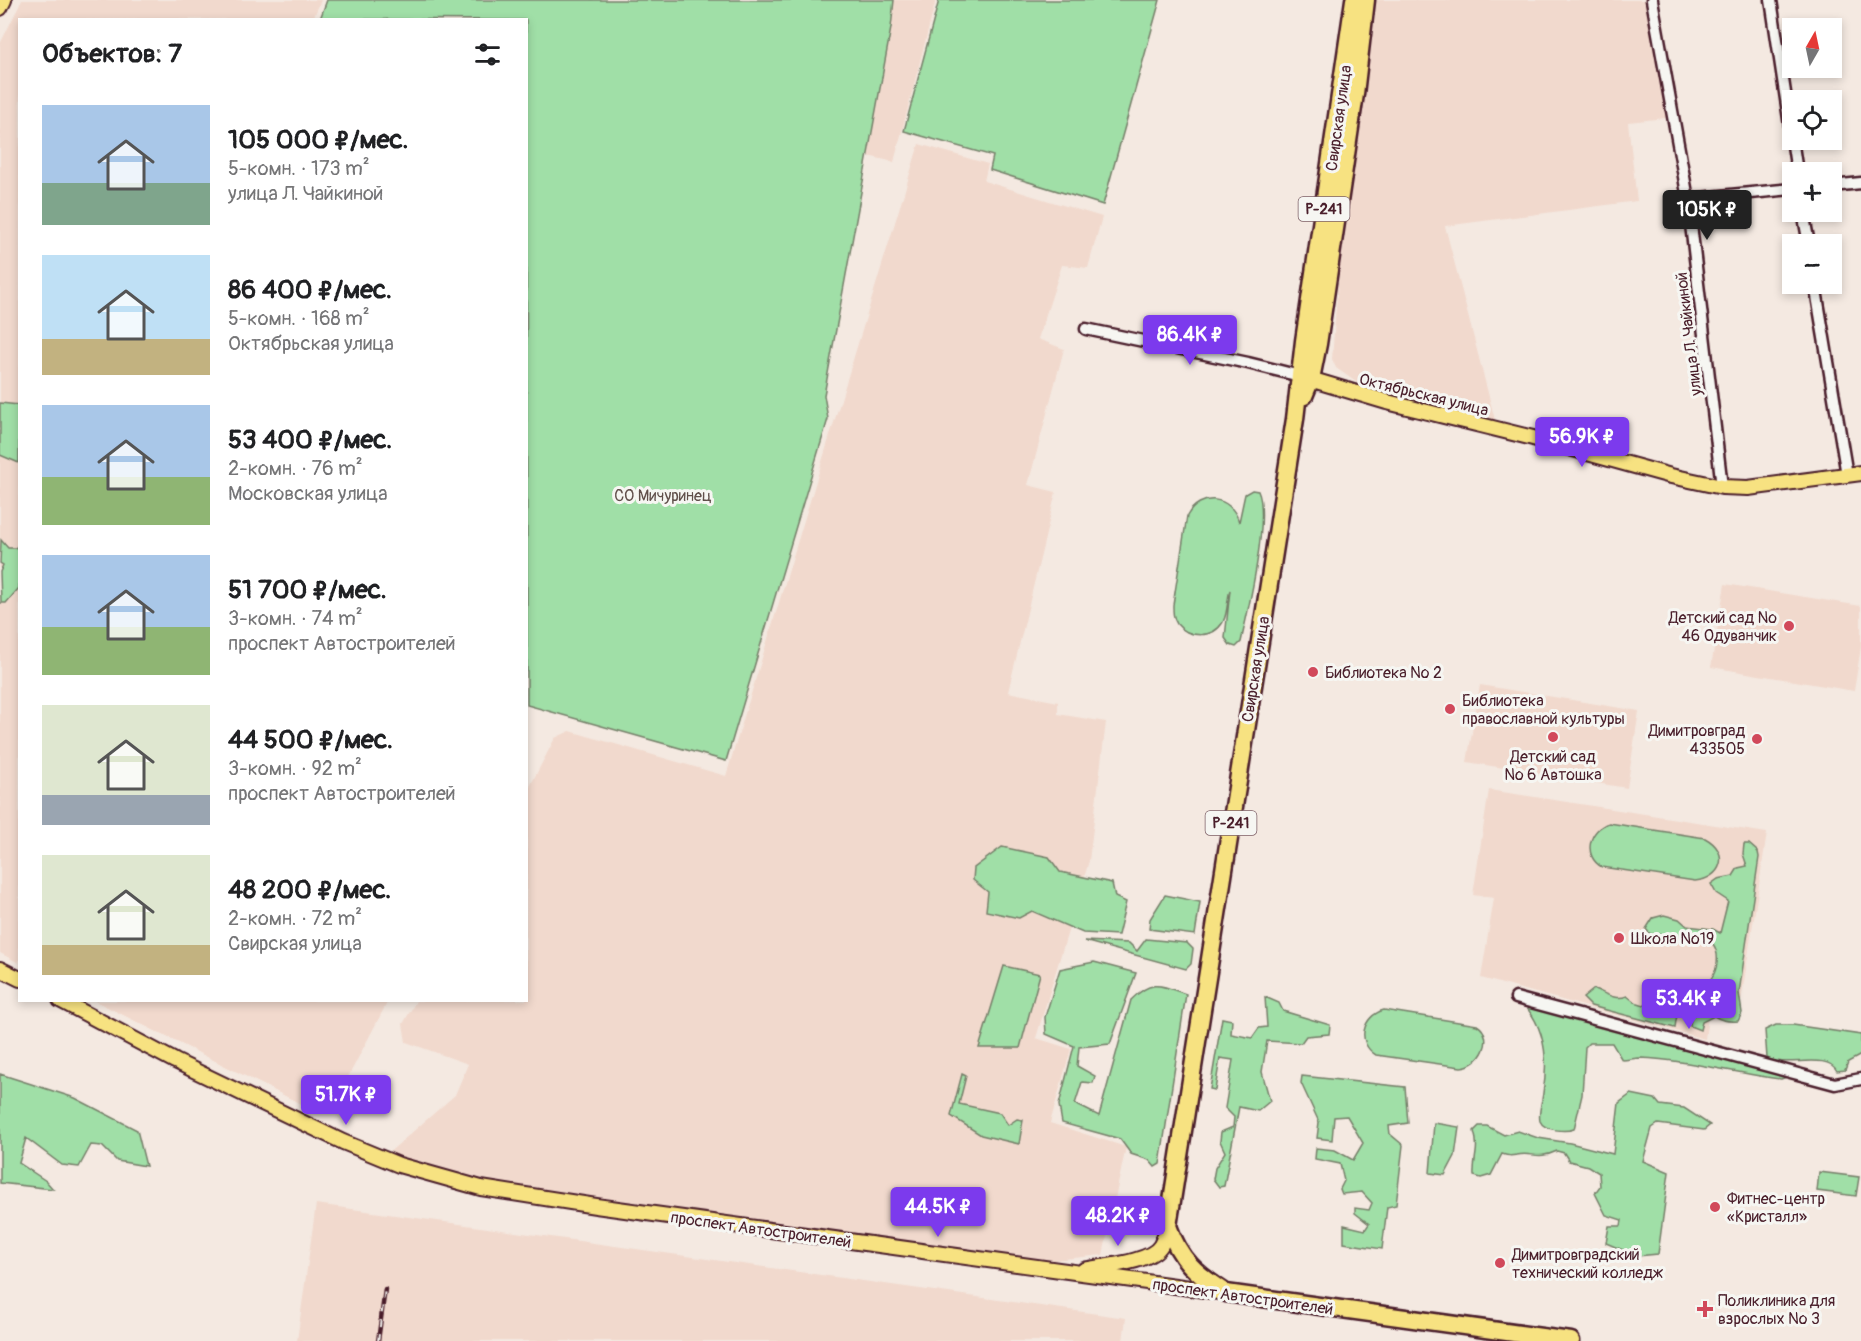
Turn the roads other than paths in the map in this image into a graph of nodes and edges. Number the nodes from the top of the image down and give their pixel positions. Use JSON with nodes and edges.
{"nodes":[{"id":1,"x":4,"y":0,"type":"edge"},
{"id":2,"x":1354,"y":0,"type":"edge"},
{"id":3,"x":1366,"y":0,"type":"edge"},
{"id":4,"x":1652,"y":0,"type":"edge"},
{"id":5,"x":1771,"y":0,"type":"edge"},
{"id":6,"x":0,"y":8,"type":"edge"},
{"id":7,"x":1795,"y":162,"type":"edge"},
{"id":8,"x":1861,"y":183,"type":"edge"},
{"id":9,"x":1842,"y":185,"type":"edge"},
{"id":10,"x":1782,"y":190,"type":"edge"},
{"id":11,"x":1688,"y":199,"type":"junction"},
{"id":12,"x":1817,"y":294,"type":"edge"},
{"id":13,"x":1086,"y":329,"type":"dead end"},
{"id":14,"x":1305,"y":377,"type":"junction"},
{"id":15,"x":1854,"y":474,"type":"edge"},
{"id":16,"x":1722,"y":487,"type":"junction"},
{"id":17,"x":0,"y":969,"type":"edge"},
{"id":18,"x":18,"y":979,"type":"edge"},
{"id":19,"x":1516,"y":998,"type":"dead end"},
{"id":20,"x":64,"y":1002,"type":"edge"},
{"id":21,"x":1861,"y":1079,"type":"edge"},
{"id":22,"x":1168,"y":1226,"type":"junction"},
{"id":23,"x":1074,"y":1272,"type":"junction"},
{"id":24,"x":1226,"y":1293,"type":"junction"},
{"id":25,"x":1571,"y":1341,"type":"edge"}],
"edges":[{"from":1,"to":6,"type":"main road"},
{"from":2,"to":14,"type":"highway","name":"Свирская улица","number":"Р-241"},
{"from":3,"to":14,"type":"highway","name":"Свирская улица","number":"Р-241"},
{"from":4,"to":11,"type":"street","name":"улица Л. Чайкиной"},
{"from":5,"to":7,"type":"street"},
{"from":8,"to":9,"type":"street"},
{"from":10,"to":11,"type":"street"},
{"from":11,"to":16,"type":"street","name":"улица Л. Чайкиной"},
{"from":12,"to":15,"type":"street"},
{"from":13,"to":14,"type":"street","name":"Октябрьская улица"},
{"from":14,"to":16,"type":"main road","name":"Октябрьская улица"},
{"from":14,"to":22,"type":"highway","name":"Свирская улица","number":"Р-241"},
{"from":15,"to":16,"type":"main road","name":"Октябрьская улица"},
{"from":17,"to":18,"type":"main road"},
{"from":19,"to":21,"type":"street"},
{"from":20,"to":23,"type":"main road","name":"проспект Автостроителей"},
{"from":22,"to":23,"type":"main road","name":"Свирская улица"},
{"from":22,"to":24,"type":"highway"},
{"from":23,"to":24,"type":"main road","name":"проспект Автостроителей"},
{"from":24,"to":25,"type":"highway","name":"проспект Автостроителей"}]}
